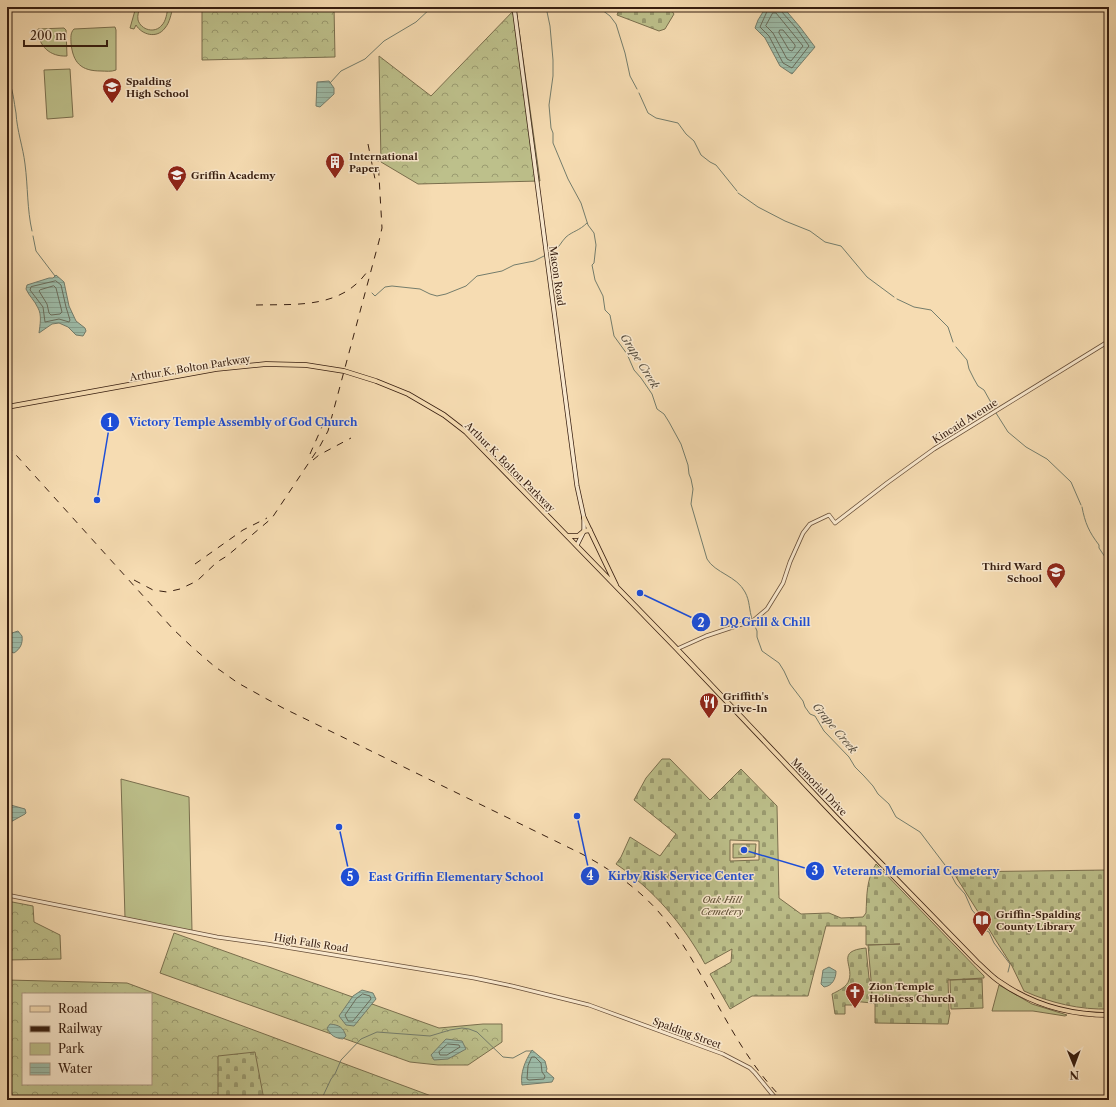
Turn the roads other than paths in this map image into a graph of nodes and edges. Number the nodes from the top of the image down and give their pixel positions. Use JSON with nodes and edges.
{"nodes":[{"id":1,"x":514,"y":7,"type":"edge"},
{"id":2,"x":1109,"y":341,"type":"edge"},
{"id":3,"x":7,"y":406,"type":"edge"},
{"id":4,"x":584,"y":518,"type":"junction"},
{"id":5,"x":590,"y":530,"type":"junction"},
{"id":6,"x":584,"y":531,"type":"junction"},
{"id":7,"x":568,"y":536,"type":"junction"},
{"id":8,"x":577,"y":545,"type":"junction"},
{"id":9,"x":617,"y":587,"type":"junction"},
{"id":10,"x":676,"y":649,"type":"junction"},
{"id":11,"x":7,"y":895,"type":"edge"},
{"id":12,"x":610,"y":1013,"type":"joint"},
{"id":13,"x":1109,"y":1015,"type":"edge"},
{"id":14,"x":776,"y":1100,"type":"edge"}],
"edges":[{"from":1,"to":4,"type":"main road","name":"Macon Road"},
{"from":2,"to":10,"type":"street","name":"Kincaid Avenue"},
{"from":3,"to":7,"type":"main road","name":"Arthur K. Bolton Parkway"},
{"from":4,"to":5,"type":"main road"},
{"from":4,"to":6,"type":"main road","name":"Macon Road"},
{"from":5,"to":6,"type":"main road"},
{"from":5,"to":9,"type":"main road"},
{"from":6,"to":7,"type":"main road"},
{"from":6,"to":8,"type":"main road","name":"Macon Road"},
{"from":7,"to":8,"type":"main road","name":"Arthur K. Bolton Parkway"},
{"from":8,"to":9,"type":"main road","name":"Memorial Drive"},
{"from":9,"to":10,"type":"main road","name":"Memorial Drive"},
{"from":10,"to":13,"type":"main road","name":"Memorial Drive"},
{"from":11,"to":12,"type":"street","name":"High Falls Road"},
{"from":12,"to":14,"type":"street","name":"Spalding Street"}]}
